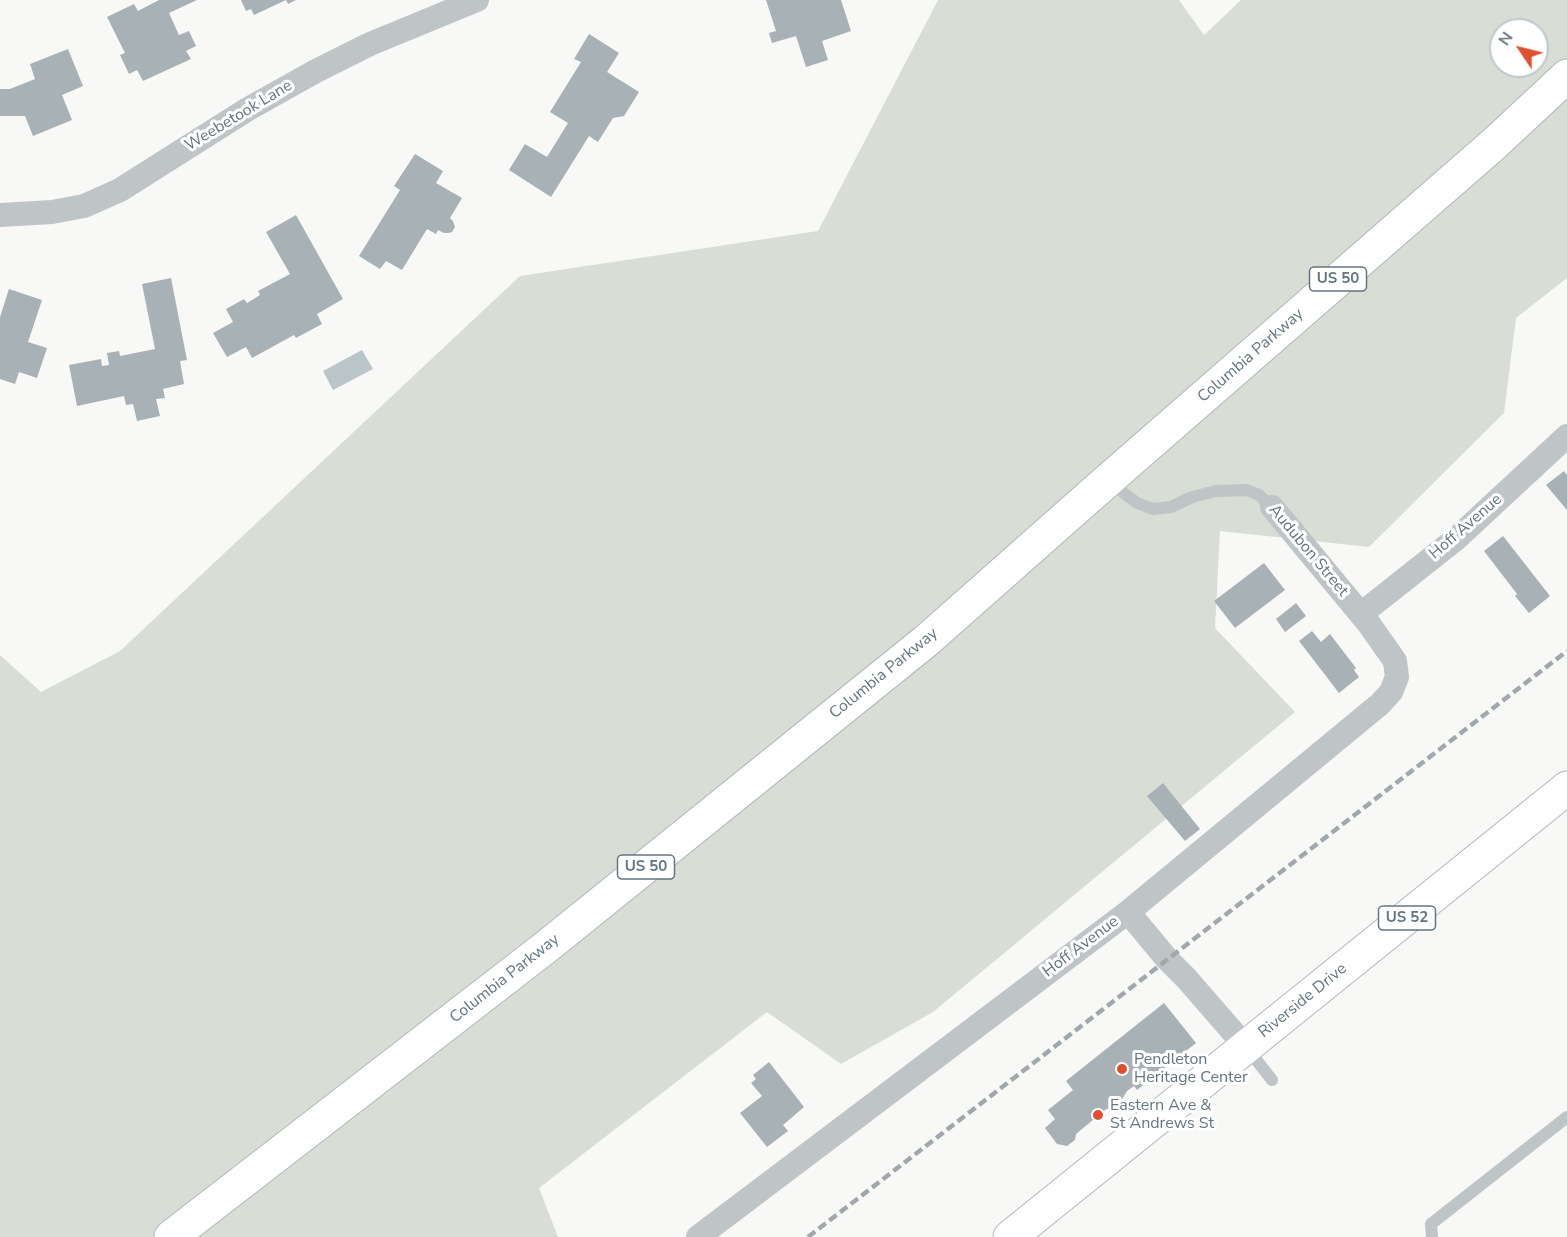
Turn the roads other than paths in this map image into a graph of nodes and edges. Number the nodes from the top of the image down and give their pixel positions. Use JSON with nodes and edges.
{"nodes":[{"id":1,"x":477,"y":0,"type":"edge"},
{"id":2,"x":1567,"y":76,"type":"edge"},
{"id":3,"x":0,"y":215,"type":"edge"},
{"id":4,"x":1567,"y":436,"type":"edge"},
{"id":5,"x":1107,"y":481,"type":"junction"},
{"id":6,"x":1272,"y":507,"type":"joint"},
{"id":7,"x":1365,"y":619,"type":"junction"},
{"id":8,"x":1567,"y":788,"type":"edge"},
{"id":9,"x":1128,"y":912,"type":"junction"},
{"id":10,"x":1246,"y":1047,"type":"junction"},
{"id":11,"x":1272,"y":1080,"type":"dead end"},
{"id":12,"x":1567,"y":1117,"type":"edge"},
{"id":13,"x":171,"y":1237,"type":"edge"},
{"id":14,"x":698,"y":1237,"type":"edge"},
{"id":15,"x":1010,"y":1237,"type":"edge"},
{"id":16,"x":1432,"y":1237,"type":"edge"}],
"edges":[{"from":1,"to":3,"type":"street","name":"Weebetook Lane"},
{"from":2,"to":5,"type":"main road","name":"Columbia Parkway","number":"US 50"},
{"from":4,"to":7,"type":"street","name":"Hoff Avenue"},
{"from":5,"to":6,"type":"lane","name":"Audubon Street"},
{"from":5,"to":13,"type":"main road","name":"Columbia Parkway","number":"US 50"},
{"from":6,"to":7,"type":"street","name":"Audubon Street"},
{"from":7,"to":9,"type":"street","name":"Hoff Avenue"},
{"from":8,"to":10,"type":"main road","name":"Riverside Drive","number":"US 52"},
{"from":9,"to":10,"type":"street"},
{"from":9,"to":14,"type":"street","name":"Hoff Avenue"},
{"from":10,"to":11,"type":"lane"},
{"from":10,"to":15,"type":"main road","name":"Riverside Drive","number":"US 52"},
{"from":12,"to":16,"type":"lane"}]}
